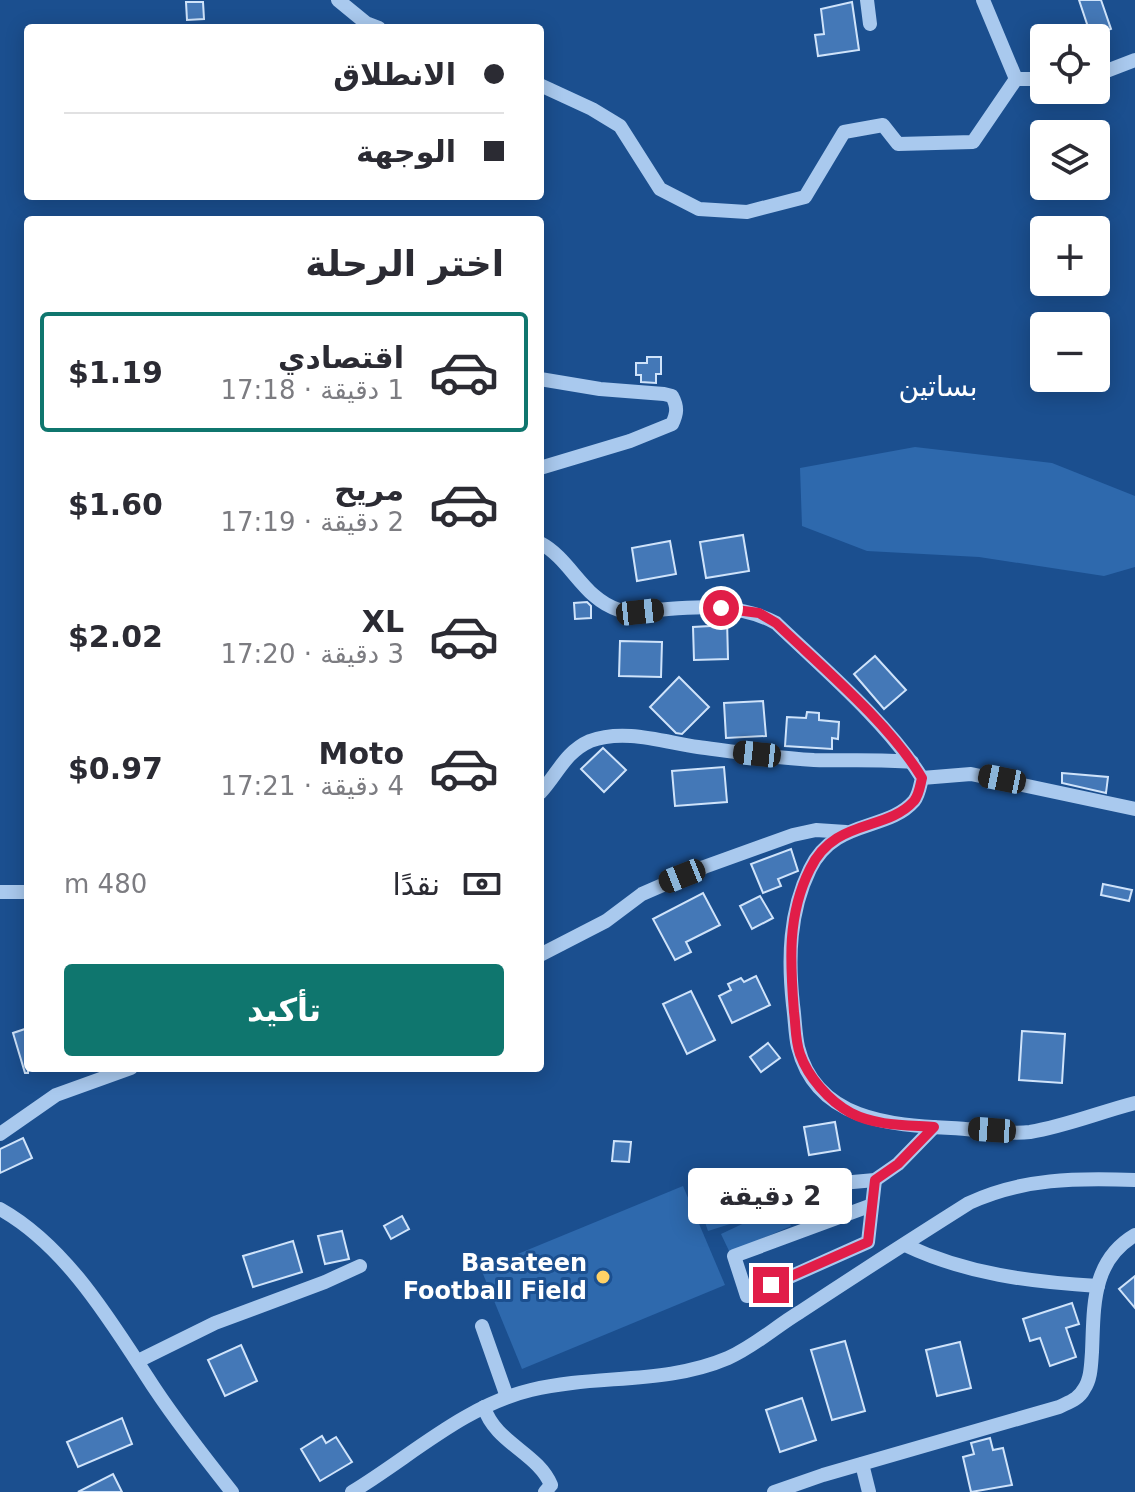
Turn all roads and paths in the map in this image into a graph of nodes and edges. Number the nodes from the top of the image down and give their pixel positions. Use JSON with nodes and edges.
{"nodes":[{"id":1,"x":338,"y":0,"type":"edge"},
{"id":2,"x":867,"y":0,"type":"edge"},
{"id":3,"x":983,"y":0,"type":"edge"},
{"id":4,"x":369,"y":24,"type":"edge"},
{"id":5,"x":870,"y":24,"type":"dead end"},
{"id":6,"x":1135,"y":60,"type":"edge"},
{"id":7,"x":1110,"y":70,"type":"edge"},
{"id":8,"x":1016,"y":79,"type":"junction"},
{"id":9,"x":1030,"y":79,"type":"edge"},
{"id":10,"x":544,"y":87,"type":"edge"},
{"id":11,"x":544,"y":380,"type":"edge"},
{"id":12,"x":544,"y":467,"type":"edge"},
{"id":13,"x":544,"y":546,"type":"edge"},
{"id":14,"x":912,"y":762,"type":"junction"},
{"id":15,"x":922,"y":778,"type":"junction"},
{"id":16,"x":544,"y":789,"type":"edge"},
{"id":17,"x":1135,"y":809,"type":"edge"},
{"id":18,"x":846,"y":832,"type":"junction"},
{"id":19,"x":0,"y":892,"type":"edge"},
{"id":20,"x":24,"y":892,"type":"edge"},
{"id":21,"x":544,"y":953,"type":"edge"},
{"id":22,"x":120,"y":1072,"type":"edge"},
{"id":23,"x":1135,"y":1103,"type":"edge"},
{"id":24,"x":934,"y":1127,"type":"junction"},
{"id":25,"x":0,"y":1134,"type":"edge"},
{"id":26,"x":875,"y":1180,"type":"junction"},
{"id":27,"x":1135,"y":1180,"type":"edge"},
{"id":28,"x":798,"y":1181,"type":"dead end"},
{"id":29,"x":872,"y":1205,"type":"junction"},
{"id":30,"x":0,"y":1209,"type":"edge"},
{"id":31,"x":1135,"y":1235,"type":"edge"},
{"id":32,"x":905,"y":1245,"type":"junction"},
{"id":33,"x":360,"y":1266,"type":"dead end"},
{"id":34,"x":1098,"y":1286,"type":"junction"},
{"id":35,"x":482,"y":1326,"type":"dead end"},
{"id":36,"x":138,"y":1361,"type":"junction"},
{"id":37,"x":507,"y":1397,"type":"junction"},
{"id":38,"x":484,"y":1407,"type":"junction"},
{"id":39,"x":862,"y":1464,"type":"junction"},
{"id":40,"x":232,"y":1492,"type":"edge"},
{"id":41,"x":352,"y":1492,"type":"edge"},
{"id":42,"x":545,"y":1492,"type":"edge"},
{"id":43,"x":774,"y":1492,"type":"edge"},
{"id":44,"x":869,"y":1492,"type":"edge"}],
"edges":[{"from":1,"to":4,"type":"street"},
{"from":2,"to":5,"type":"street"},
{"from":3,"to":8,"type":"street"},
{"from":6,"to":7,"type":"street"},
{"from":8,"to":9,"type":"street"},
{"from":8,"to":10,"type":"street"},
{"from":11,"to":12,"type":"street"},
{"from":13,"to":14,"type":"street"},
{"from":14,"to":15,"type":"street"},
{"from":14,"to":16,"type":"street"},
{"from":15,"to":17,"type":"street"},
{"from":15,"to":18,"type":"street"},
{"from":18,"to":21,"type":"street"},
{"from":18,"to":24,"type":"street"},
{"from":19,"to":20,"type":"street"},
{"from":22,"to":25,"type":"street"},
{"from":23,"to":24,"type":"street"},
{"from":24,"to":26,"type":"street"},
{"from":26,"to":28,"type":"street"},
{"from":26,"to":29,"type":"street"},
{"from":27,"to":32,"type":"street"},
{"from":29,"to":29,"type":"street"},
{"from":30,"to":36,"type":"street"},
{"from":31,"to":34,"type":"street"},
{"from":32,"to":34,"type":"street"},
{"from":32,"to":37,"type":"street"},
{"from":33,"to":36,"type":"street"},
{"from":34,"to":39,"type":"street"},
{"from":35,"to":37,"type":"street"},
{"from":36,"to":40,"type":"street"},
{"from":37,"to":38,"type":"street"},
{"from":38,"to":41,"type":"street"},
{"from":38,"to":42,"type":"street"},
{"from":39,"to":43,"type":"street"},
{"from":39,"to":44,"type":"street"}]}
